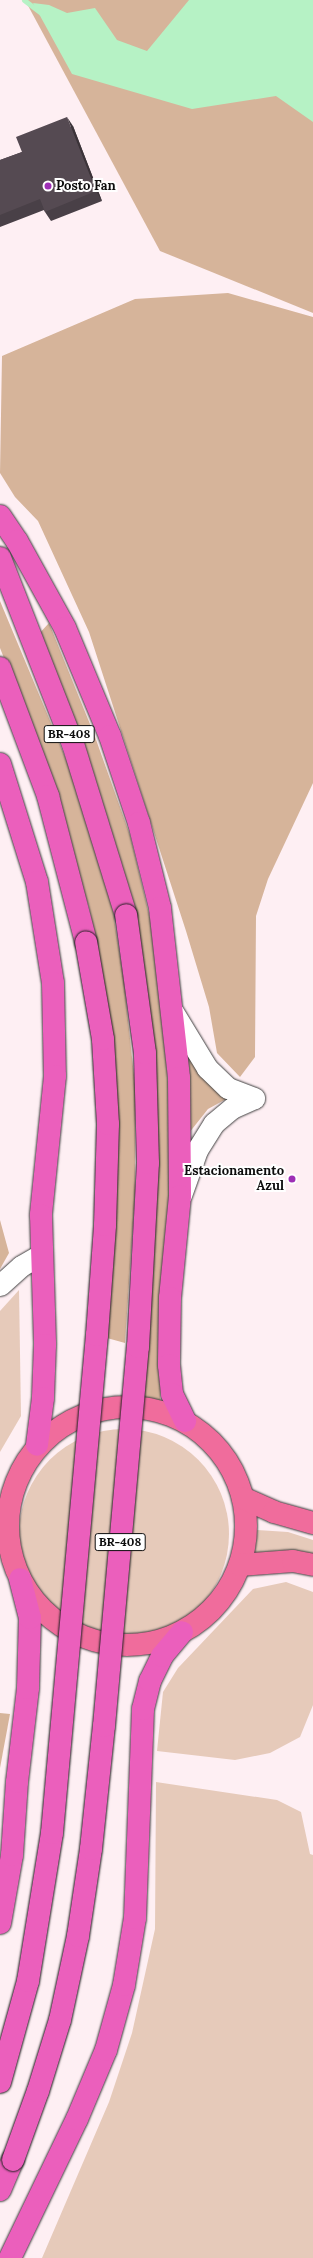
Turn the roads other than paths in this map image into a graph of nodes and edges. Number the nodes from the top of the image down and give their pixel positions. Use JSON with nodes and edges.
{"nodes":[{"id":1,"x":0,"y":516,"type":"edge"},
{"id":2,"x":0,"y":558,"type":"edge"},
{"id":3,"x":0,"y":668,"type":"edge"},
{"id":4,"x":0,"y":764,"type":"edge"},
{"id":5,"x":173,"y":1012,"type":"junction"},
{"id":6,"x":180,"y":1196,"type":"junction"},
{"id":7,"x":42,"y":1254,"type":"junction"},
{"id":8,"x":0,"y":1285,"type":"edge"},
{"id":9,"x":185,"y":1421,"type":"junction"},
{"id":10,"x":37,"y":1445,"type":"junction"},
{"id":11,"x":243,"y":1498,"type":"junction"},
{"id":12,"x":313,"y":1523,"type":"edge"},
{"id":13,"x":240,"y":1565,"type":"junction"},
{"id":14,"x":313,"y":1565,"type":"edge"},
{"id":15,"x":20,"y":1579,"type":"junction"},
{"id":16,"x":182,"y":1632,"type":"junction"},
{"id":17,"x":0,"y":1923,"type":"edge"},
{"id":18,"x":0,"y":2082,"type":"edge"},
{"id":19,"x":0,"y":2190,"type":"edge"},
{"id":20,"x":10,"y":2258,"type":"edge"}],
"edges":[{"from":1,"to":5,"type":"highway"},
{"from":2,"to":19,"type":"highway","number":"BR-408","bridge":true},
{"from":3,"to":18,"type":"highway","number":"BR-408","bridge":true},
{"from":4,"to":7,"type":"highway"},
{"from":5,"to":6,"type":"highway"},
{"from":5,"to":6,"type":"street"},
{"from":6,"to":9,"type":"highway"},
{"from":7,"to":8,"type":"street"},
{"from":7,"to":10,"type":"highway"},
{"from":9,"to":10,"type":"main road"},
{"from":9,"to":11,"type":"main road"},
{"from":10,"to":15,"type":"main road"},
{"from":11,"to":12,"type":"main road"},
{"from":11,"to":13,"type":"main road"},
{"from":13,"to":14,"type":"main road"},
{"from":13,"to":16,"type":"main road"},
{"from":15,"to":16,"type":"main road"},
{"from":15,"to":17,"type":"highway"},
{"from":16,"to":20,"type":"highway"}]}
